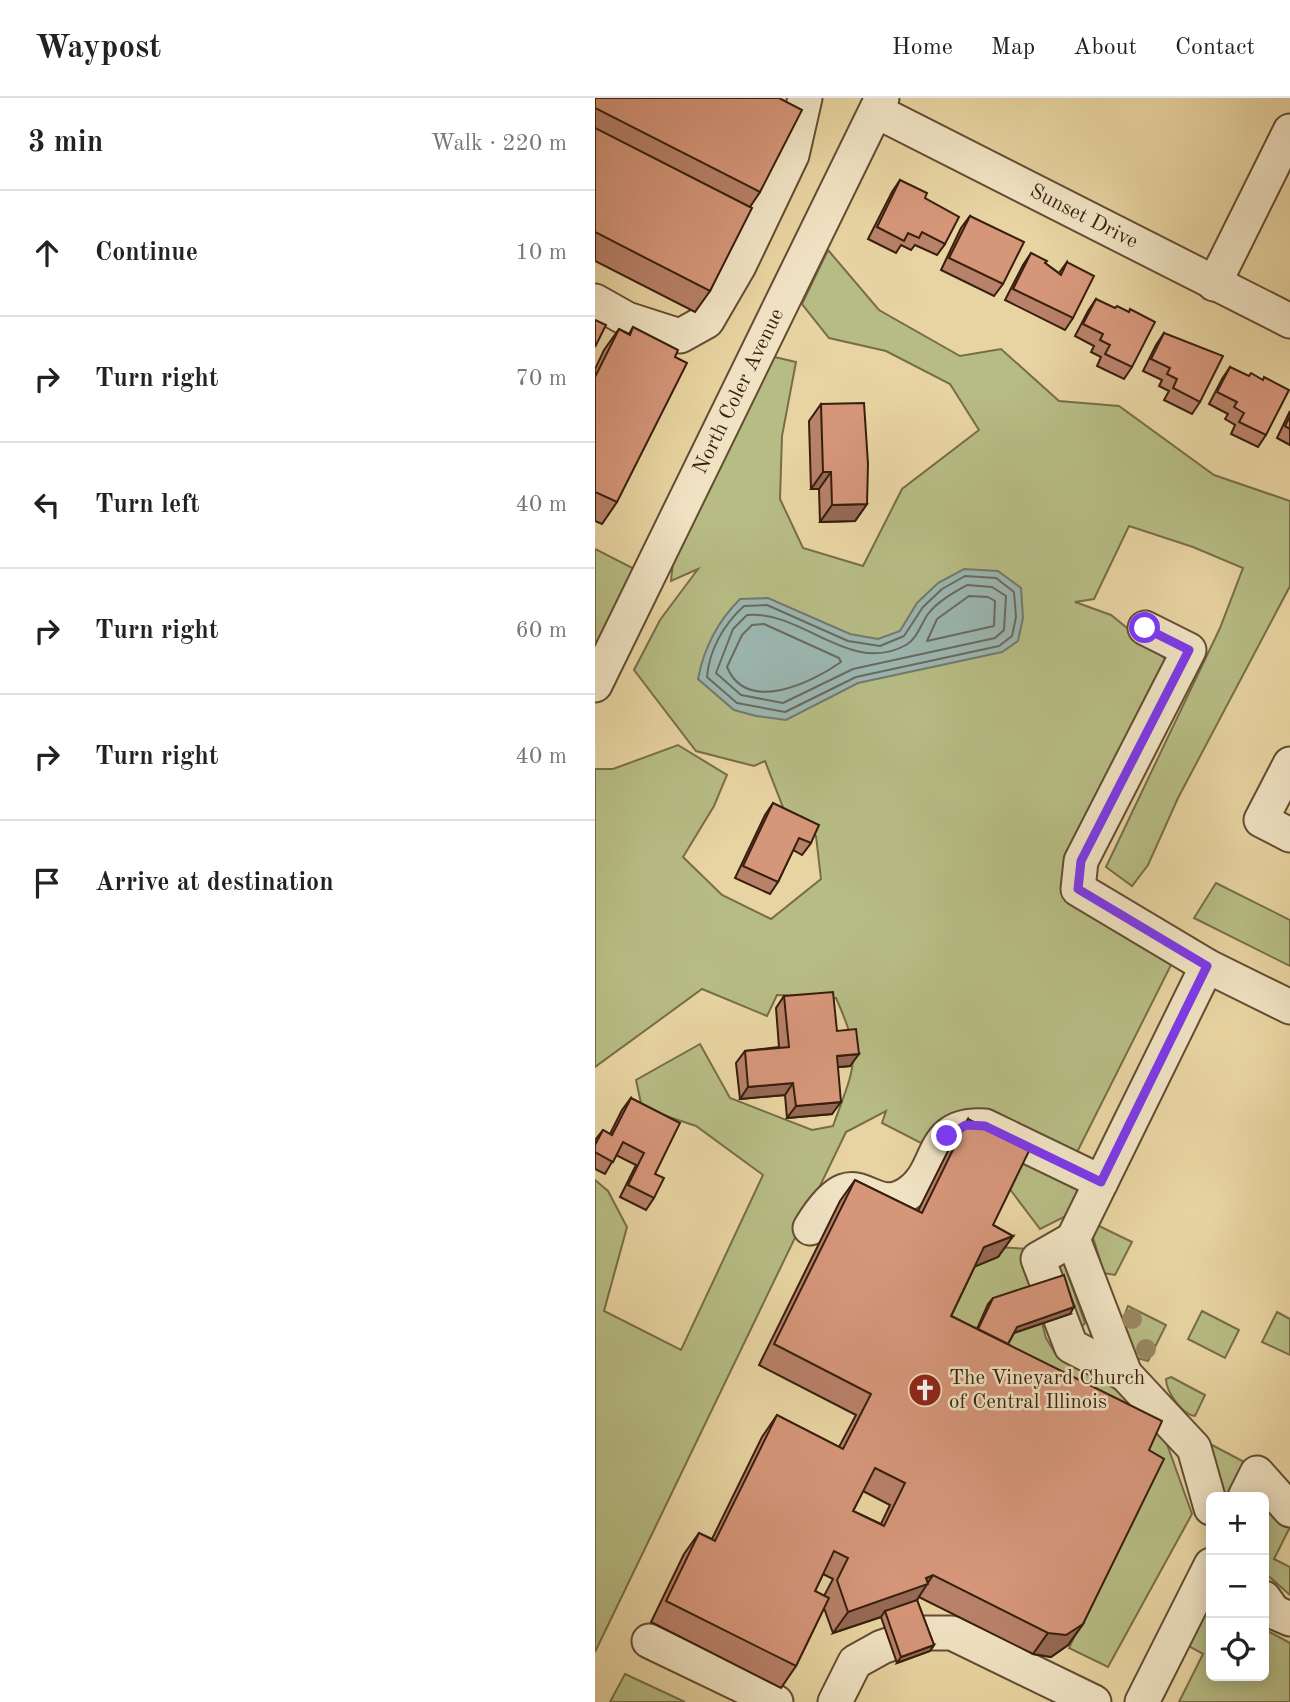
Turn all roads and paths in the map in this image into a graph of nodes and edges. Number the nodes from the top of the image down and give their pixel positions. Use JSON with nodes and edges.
{"nodes":[{"id":1,"x":805,"y":98,"type":"edge"},
{"id":2,"x":879,"y":104,"type":"edge"},
{"id":3,"x":1290,"y":131,"type":"edge"},
{"id":4,"x":1214,"y":284,"type":"junction"},
{"id":5,"x":595,"y":301,"type":"edge"},
{"id":6,"x":1290,"y":321,"type":"edge"},
{"id":7,"x":1145,"y":628,"type":"dead end"},
{"id":8,"x":595,"y":685,"type":"edge"},
{"id":9,"x":1290,"y":764,"type":"edge"},
{"id":10,"x":1290,"y":835,"type":"edge"},
{"id":11,"x":1207,"y":966,"type":"junction"},
{"id":12,"x":1290,"y":1007,"type":"edge"},
{"id":13,"x":1101,"y":1182,"type":"junction"},
{"id":14,"x":810,"y":1228,"type":"dead end"},
{"id":15,"x":1206,"y":1492,"type":"edge"},
{"id":16,"x":1248,"y":1492,"type":"edge"},
{"id":17,"x":1290,"y":1510,"type":"edge"},
{"id":18,"x":1206,"y":1575,"type":"edge"},
{"id":19,"x":1269,"y":1605,"type":"edge"},
{"id":20,"x":1290,"y":1619,"type":"edge"},
{"id":21,"x":649,"y":1641,"type":"dead end"},
{"id":22,"x":776,"y":1702,"type":"edge"},
{"id":23,"x":835,"y":1702,"type":"edge"},
{"id":24,"x":1094,"y":1702,"type":"edge"},
{"id":25,"x":1142,"y":1702,"type":"edge"}],
"edges":[{"from":1,"to":5,"type":"street"},
{"from":2,"to":4,"type":"street","name":"Sunset Drive"},
{"from":2,"to":8,"type":"street","name":"North Coler Avenue"},
{"from":3,"to":4,"type":"street"},
{"from":4,"to":6,"type":"street","name":"Sunset Drive"},
{"from":7,"to":11,"type":"street"},
{"from":9,"to":10,"type":"street"},
{"from":11,"to":12,"type":"street"},
{"from":11,"to":13,"type":"street"},
{"from":13,"to":14,"type":"street"},
{"from":13,"to":15,"type":"street"},
{"from":16,"to":17,"type":"street"},
{"from":18,"to":25,"type":"street"},
{"from":19,"to":20,"type":"street"},
{"from":21,"to":22,"type":"street"},
{"from":23,"to":24,"type":"street"}]}
